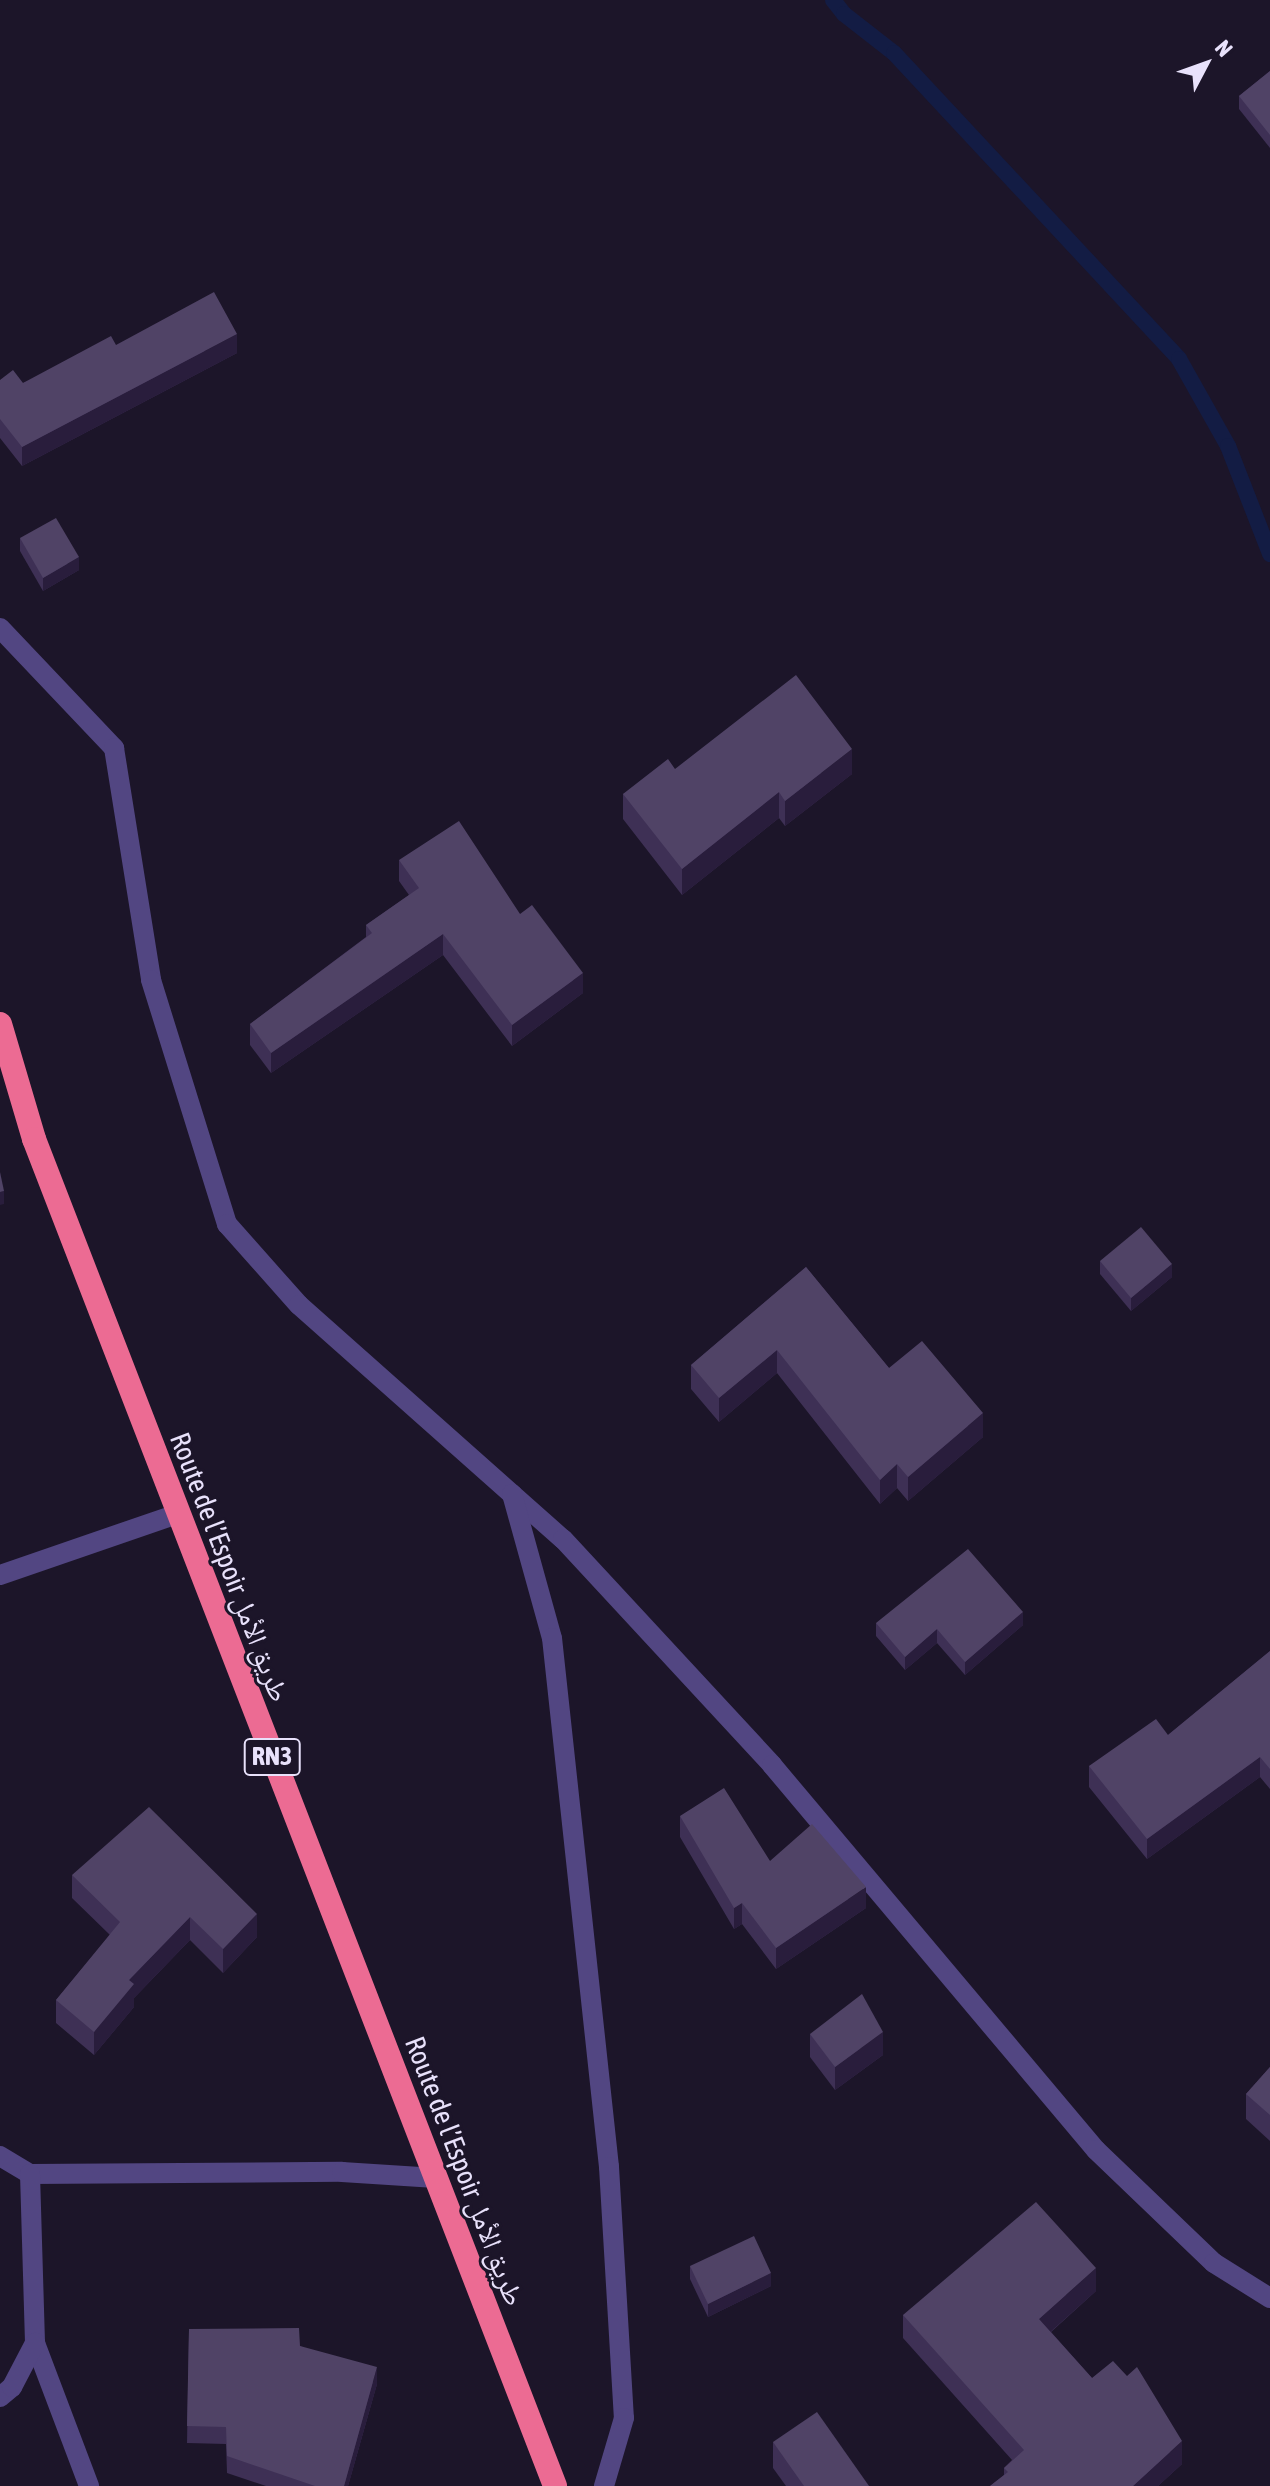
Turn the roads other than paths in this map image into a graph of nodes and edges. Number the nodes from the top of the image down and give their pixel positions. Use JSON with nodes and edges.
{"nodes":[{"id":1,"x":0,"y":628,"type":"edge"},
{"id":2,"x":0,"y":1024,"type":"edge"},
{"id":3,"x":511,"y":1493,"type":"junction"},
{"id":4,"x":177,"y":1514,"type":"junction"},
{"id":5,"x":0,"y":1575,"type":"edge"},
{"id":6,"x":0,"y":2156,"type":"edge"},
{"id":7,"x":30,"y":2174,"type":"junction"},
{"id":8,"x":436,"y":2178,"type":"junction"},
{"id":9,"x":1270,"y":2298,"type":"edge"},
{"id":10,"x":35,"y":2343,"type":"junction"},
{"id":11,"x":0,"y":2397,"type":"edge"},
{"id":12,"x":89,"y":2486,"type":"edge"},
{"id":13,"x":555,"y":2486,"type":"edge"},
{"id":14,"x":604,"y":2486,"type":"edge"}],
"edges":[{"from":1,"to":3,"type":"street"},
{"from":2,"to":4,"type":"highway","name":"Route de l’Espoir طريق الأمل","number":"RN3"},
{"from":3,"to":9,"type":"street"},
{"from":3,"to":14,"type":"street"},
{"from":4,"to":5,"type":"street"},
{"from":4,"to":8,"type":"highway","name":"Route de l’Espoir طريق الأمل","number":"RN3"},
{"from":6,"to":7,"type":"street"},
{"from":7,"to":8,"type":"street"},
{"from":7,"to":10,"type":"street"},
{"from":8,"to":13,"type":"highway","name":"Route de l’Espoir طريق الأمل","number":"RN3"},
{"from":10,"to":11,"type":"street"},
{"from":10,"to":12,"type":"street"}]}
